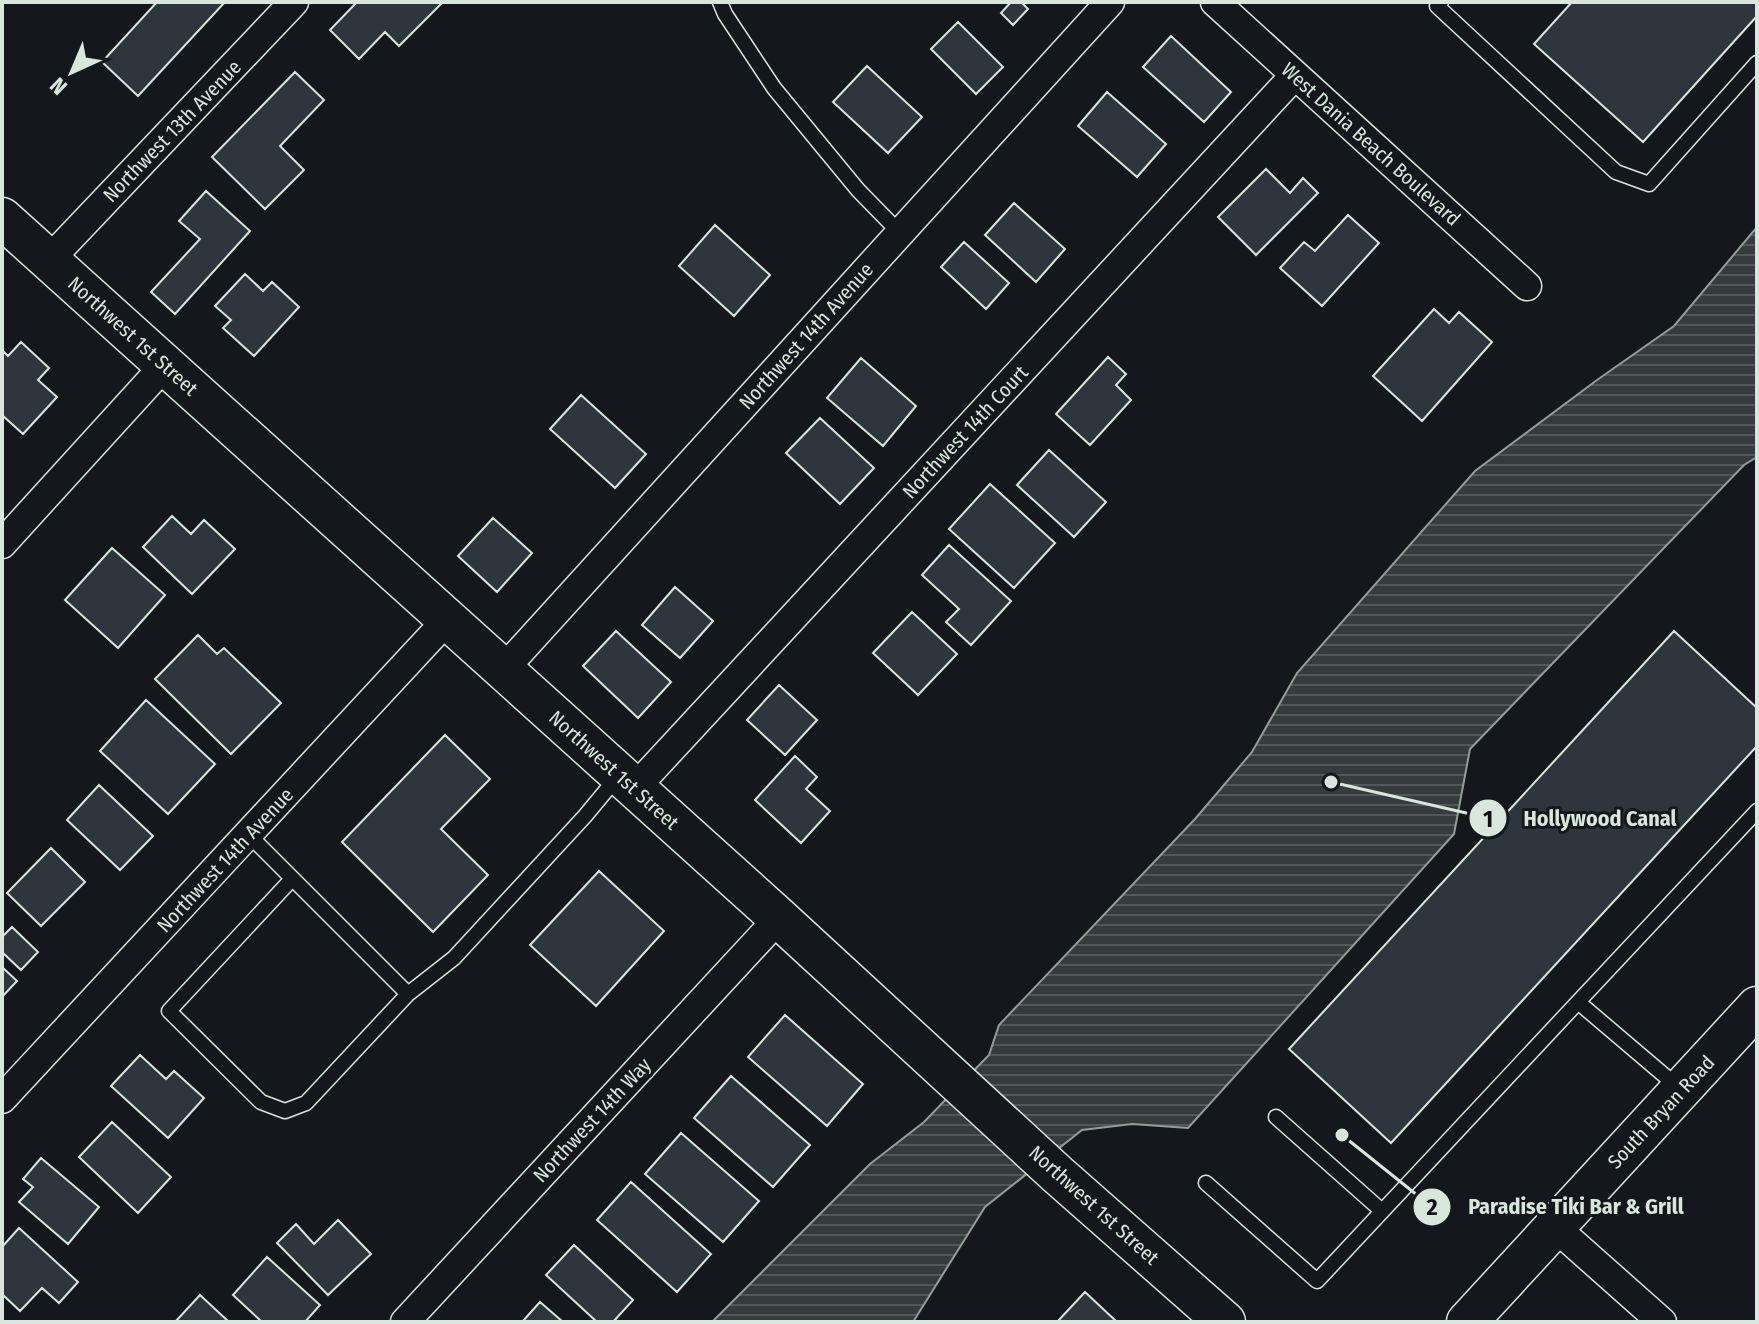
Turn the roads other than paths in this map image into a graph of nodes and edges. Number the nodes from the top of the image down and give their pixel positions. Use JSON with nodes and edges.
{"nodes":[{"id":1,"x":294,"y":2,"type":"edge"},
{"id":2,"x":720,"y":2,"type":"edge"},
{"id":3,"x":1110,"y":2,"type":"edge"},
{"id":4,"x":1215,"y":2,"type":"edge"},
{"id":5,"x":1437,"y":3,"type":"edge"},
{"id":6,"x":1757,"y":63,"type":"edge"},
{"id":7,"x":1295,"y":75,"type":"junction"},
{"id":8,"x":2,"y":218,"type":"edge"},
{"id":9,"x":900,"y":233,"type":"junction"},
{"id":10,"x":49,"y":260,"type":"junction"},
{"id":11,"x":1527,"y":286,"type":"dead end"},
{"id":12,"x":165,"y":365,"type":"junction"},
{"id":13,"x":2,"y":544,"type":"edge"},
{"id":14,"x":447,"y":620,"type":"junction"},
{"id":15,"x":503,"y":670,"type":"junction"},
{"id":16,"x":627,"y":782,"type":"junction"},
{"id":17,"x":1757,"y":811,"type":"edge"},
{"id":18,"x":248,"y":834,"type":"junction"},
{"id":19,"x":292,"y":879,"type":"junction"},
{"id":20,"x":779,"y":918,"type":"junction"},
{"id":21,"x":408,"y":994,"type":"junction"},
{"id":22,"x":1578,"y":1002,"type":"junction"},
{"id":23,"x":1757,"y":1007,"type":"edge"},
{"id":24,"x":1681,"y":1090,"type":"junction"},
{"id":25,"x":2,"y":1099,"type":"edge"},
{"id":26,"x":1276,"y":1117,"type":"dead end"},
{"id":27,"x":1206,"y":1183,"type":"dead end"},
{"id":28,"x":1382,"y":1211,"type":"junction"},
{"id":29,"x":1555,"y":1227,"type":"junction"},
{"id":30,"x":405,"y":1322,"type":"edge"},
{"id":31,"x":1225,"y":1322,"type":"edge"},
{"id":32,"x":1467,"y":1322,"type":"edge"},
{"id":33,"x":1662,"y":1322,"type":"edge"}],
"edges":[{"from":1,"to":10,"type":"street","name":"Northwest 13th Avenue"},
{"from":2,"to":9,"type":"lane"},
{"from":3,"to":9,"type":"street","name":"Northwest 14th Avenue"},
{"from":4,"to":7,"type":"street","name":"West Dania Beach Boulevard"},
{"from":5,"to":6,"type":"lane"},
{"from":7,"to":11,"type":"street","name":"West Dania Beach Boulevard"},
{"from":7,"to":16,"type":"street","name":"Northwest 14th Court"},
{"from":8,"to":10,"type":"street","name":"Northwest 1st Street"},
{"from":9,"to":15,"type":"street","name":"Northwest 14th Avenue"},
{"from":10,"to":12,"type":"street","name":"Northwest 1st Street"},
{"from":12,"to":13,"type":"street"},
{"from":12,"to":14,"type":"street","name":"Northwest 1st Street"},
{"from":14,"to":15,"type":"street","name":"Northwest 1st Street"},
{"from":14,"to":18,"type":"street","name":"Northwest 14th Avenue"},
{"from":15,"to":16,"type":"street","name":"Northwest 1st Street"},
{"from":16,"to":20,"type":"street","name":"Northwest 1st Street"},
{"from":16,"to":21,"type":"lane"},
{"from":17,"to":22,"type":"lane"},
{"from":18,"to":19,"type":"lane"},
{"from":18,"to":25,"type":"street","name":"Northwest 14th Avenue"},
{"from":19,"to":21,"type":"lane"},
{"from":19,"to":21,"type":"lane"},
{"from":20,"to":30,"type":"street","name":"Northwest 14th Way"},
{"from":20,"to":31,"type":"street","name":"Northwest 1st Street"},
{"from":22,"to":24,"type":"lane"},
{"from":22,"to":28,"type":"lane"},
{"from":23,"to":24,"type":"street","name":"South Bryan Road"},
{"from":24,"to":29,"type":"street","name":"South Bryan Road"},
{"from":26,"to":28,"type":"lane"},
{"from":27,"to":28,"type":"lane"},
{"from":29,"to":32,"type":"street","name":"South Bryan Road"},
{"from":29,"to":33,"type":"street"}]}
